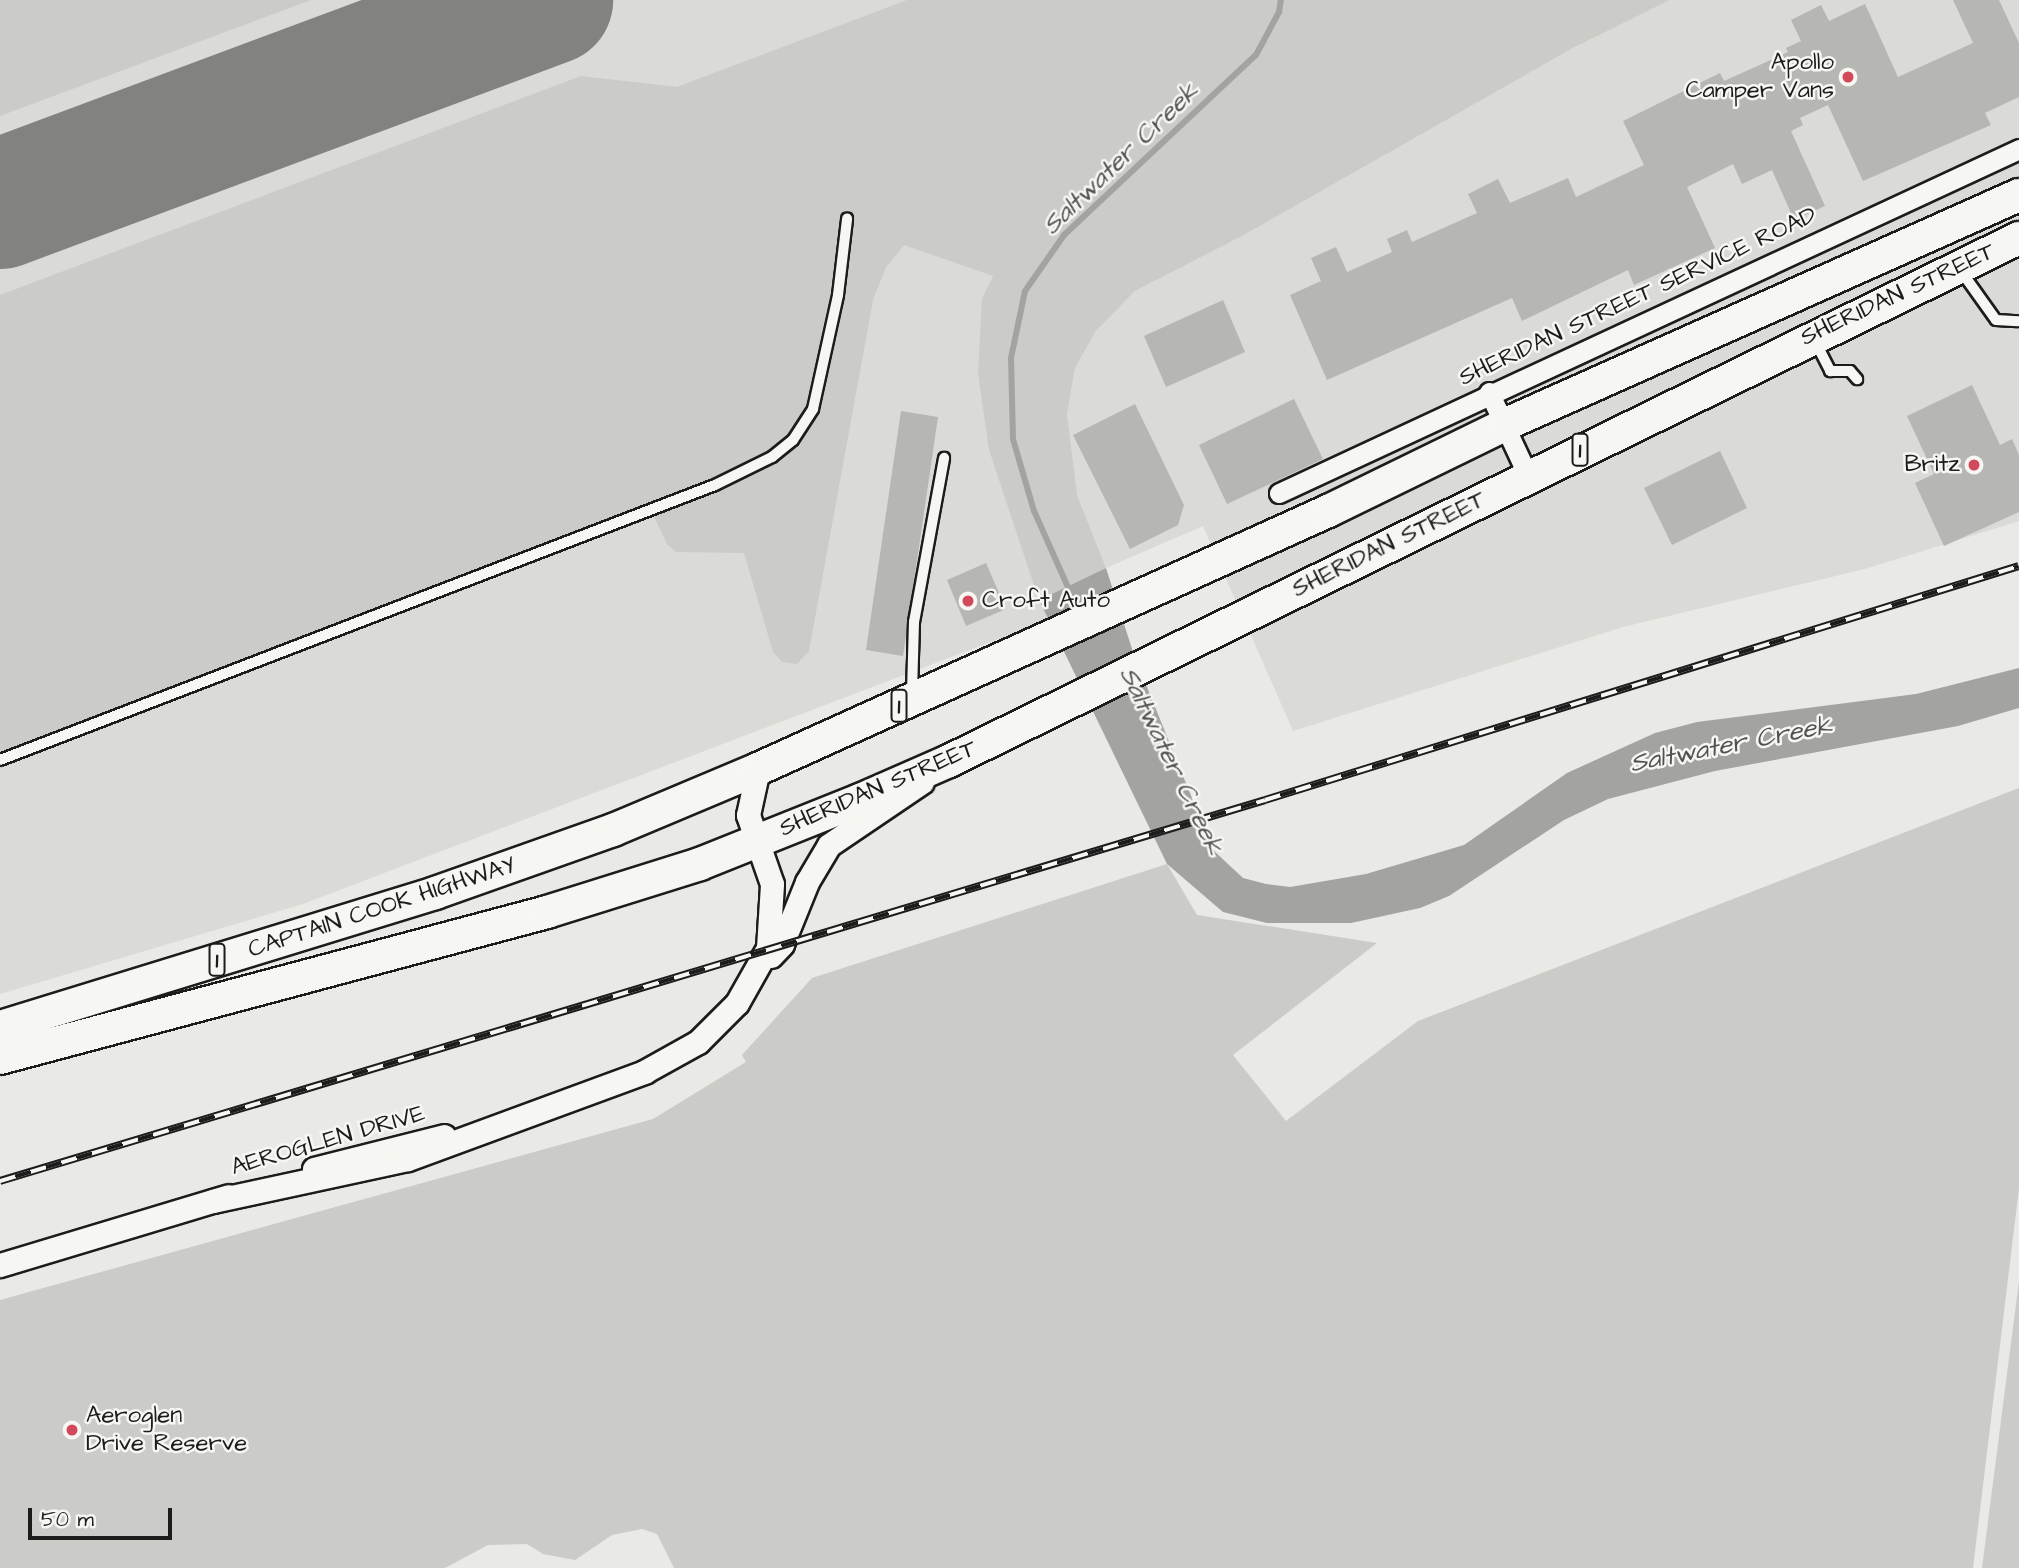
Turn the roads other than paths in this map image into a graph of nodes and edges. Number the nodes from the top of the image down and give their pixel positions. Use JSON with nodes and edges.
{"nodes":[{"id":1,"x":2019,"y":149,"type":"edge"},
{"id":2,"x":2019,"y":195,"type":"edge"},
{"id":3,"x":847,"y":219,"type":"dead end"},
{"id":4,"x":2019,"y":238,"type":"edge"},
{"id":5,"x":1957,"y":266,"type":"junction"},
{"id":6,"x":2018,"y":321,"type":"edge"},
{"id":7,"x":1812,"y":335,"type":"junction"},
{"id":8,"x":1857,"y":379,"type":"dead end"},
{"id":9,"x":1489,"y":392,"type":"junction"},
{"id":10,"x":1504,"y":425,"type":"junction"},
{"id":11,"x":944,"y":458,"type":"dead end"},
{"id":12,"x":1528,"y":476,"type":"junction"},
{"id":13,"x":1279,"y":493,"type":"dead end"},
{"id":14,"x":912,"y":699,"type":"junction"},
{"id":15,"x":0,"y":760,"type":"edge"},
{"id":16,"x":949,"y":761,"type":"junction"},
{"id":17,"x":758,"y":769,"type":"junction"},
{"id":18,"x":755,"y":842,"type":"junction"},
{"id":19,"x":757,"y":971,"type":"junction"},
{"id":20,"x":0,"y":1027,"type":"edge"},
{"id":21,"x":0,"y":1058,"type":"edge"},
{"id":22,"x":0,"y":1265,"type":"edge"}],
"edges":[{"from":1,"to":9,"type":"street","name":"SHERIDAN STREET SERVICE ROAD"},
{"from":2,"to":10,"type":"highway","name":"SHERIDAN STREET","number":"1"},
{"from":3,"to":15,"type":"lane"},
{"from":4,"to":5,"type":"highway","name":"SHERIDAN STREET","number":"1"},
{"from":5,"to":6,"type":"lane"},
{"from":5,"to":7,"type":"highway","name":"SHERIDAN STREET","number":"1"},
{"from":7,"to":8,"type":"lane"},
{"from":7,"to":12,"type":"highway","name":"SHERIDAN STREET","number":"1"},
{"from":9,"to":10,"type":"street"},
{"from":9,"to":13,"type":"street","name":"SHERIDAN STREET SERVICE ROAD"},
{"from":10,"to":12,"type":"street"},
{"from":10,"to":14,"type":"highway","name":"SHERIDAN STREET","number":"1"},
{"from":11,"to":14,"type":"lane"},
{"from":12,"to":16,"type":"highway","name":"SHERIDAN STREET","number":"1"},
{"from":14,"to":17,"type":"highway","name":"SHERIDAN STREET","number":"1"},
{"from":16,"to":18,"type":"highway","name":"SHERIDAN STREET","number":"1"},
{"from":16,"to":19,"type":"street","name":"AEROGLEN DRIVE"},
{"from":17,"to":18,"type":"street","name":"AEROGLEN DRIVE"},
{"from":17,"to":20,"type":"highway","name":"CAPTAIN COOK HIGHWAY","number":"1"},
{"from":18,"to":19,"type":"street","name":"AEROGLEN DRIVE"},
{"from":18,"to":21,"type":"highway","name":"CAPTAIN COOK HIGHWAY","number":"1"},
{"from":19,"to":22,"type":"street","name":"AEROGLEN DRIVE"}]}
